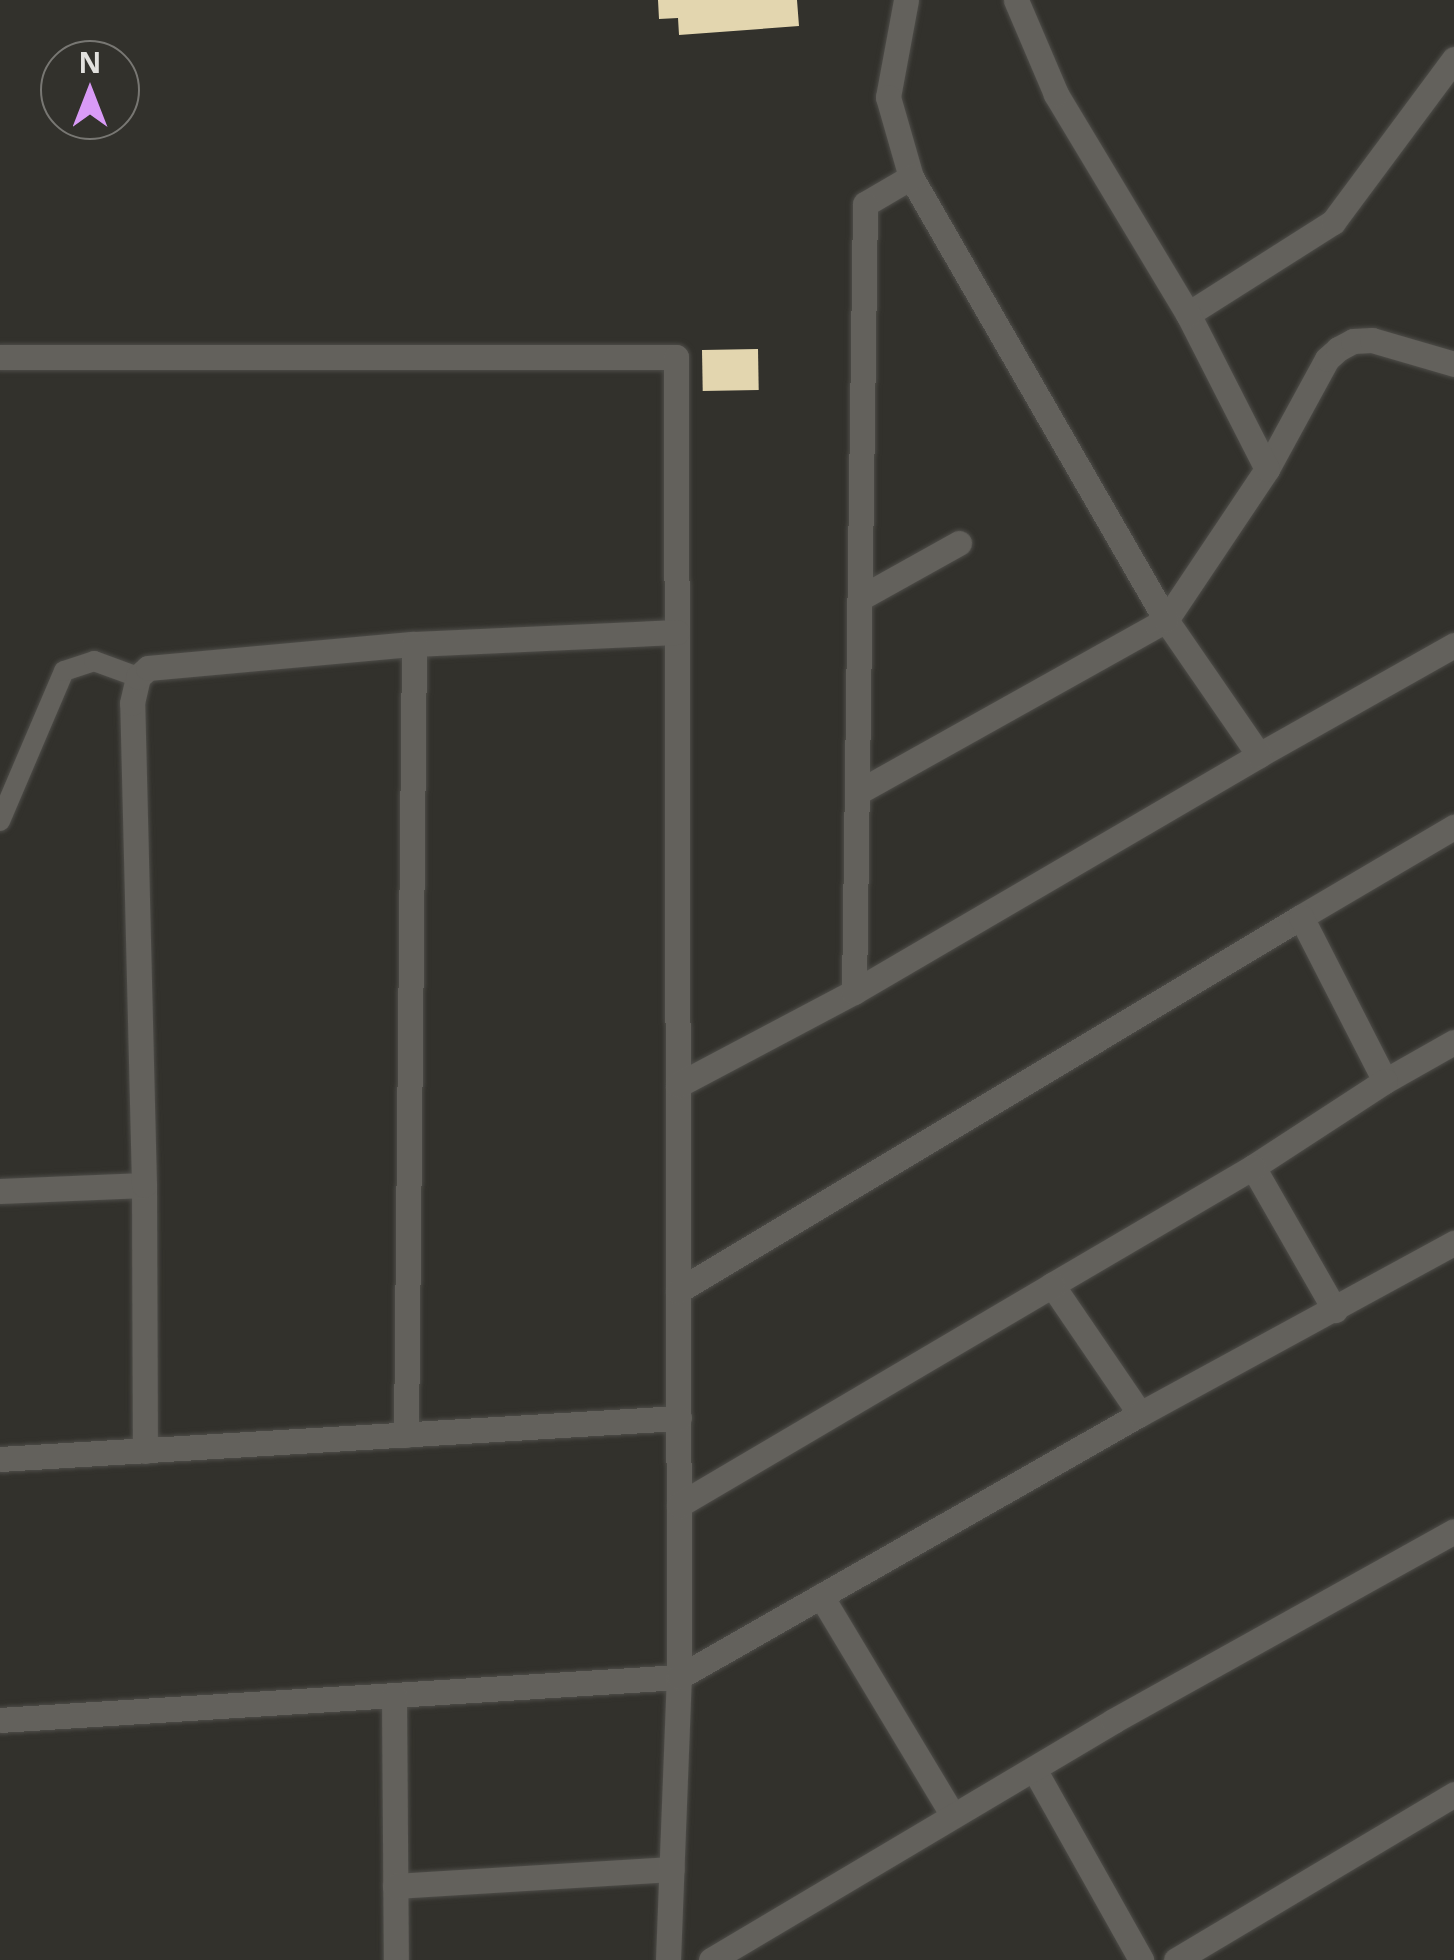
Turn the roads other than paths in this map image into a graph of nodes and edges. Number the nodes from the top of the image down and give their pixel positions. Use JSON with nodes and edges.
{"nodes":[{"id":1,"x":906,"y":0,"type":"edge"},
{"id":2,"x":1016,"y":0,"type":"edge"},
{"id":3,"x":1454,"y":59,"type":"edge"},
{"id":4,"x":911,"y":177,"type":"junction"},
{"id":5,"x":1188,"y":314,"type":"junction"},
{"id":6,"x":0,"y":357,"type":"edge"},
{"id":7,"x":1454,"y":364,"type":"edge"},
{"id":8,"x":1267,"y":469,"type":"junction"},
{"id":9,"x":958,"y":543,"type":"dead end"},
{"id":10,"x":862,"y":598,"type":"junction"},
{"id":11,"x":1166,"y":620,"type":"junction"},
{"id":12,"x":677,"y":632,"type":"junction"},
{"id":13,"x":414,"y":644,"type":"junction"},
{"id":14,"x":1454,"y":646,"type":"edge"},
{"id":15,"x":138,"y":677,"type":"junction"},
{"id":16,"x":1259,"y":755,"type":"junction"},
{"id":17,"x":860,"y":791,"type":"junction"},
{"id":18,"x":0,"y":821,"type":"edge"},
{"id":19,"x":1454,"y":828,"type":"edge"},
{"id":20,"x":1301,"y":917,"type":"junction"},
{"id":21,"x":854,"y":992,"type":"junction"},
{"id":22,"x":1454,"y":1042,"type":"edge"},
{"id":23,"x":1385,"y":1081,"type":"junction"},
{"id":24,"x":678,"y":1085,"type":"junction"},
{"id":25,"x":1252,"y":1167,"type":"junction"},
{"id":26,"x":144,"y":1185,"type":"junction"},
{"id":27,"x":0,"y":1192,"type":"edge"},
{"id":28,"x":1454,"y":1244,"type":"edge"},
{"id":29,"x":1052,"y":1285,"type":"junction"},
{"id":30,"x":678,"y":1291,"type":"junction"},
{"id":31,"x":1335,"y":1310,"type":"junction"},
{"id":32,"x":1140,"y":1414,"type":"junction"},
{"id":33,"x":679,"y":1418,"type":"junction"},
{"id":34,"x":406,"y":1435,"type":"junction"},
{"id":35,"x":145,"y":1451,"type":"junction"},
{"id":36,"x":0,"y":1460,"type":"edge"},
{"id":37,"x":679,"y":1505,"type":"junction"},
{"id":38,"x":1454,"y":1530,"type":"edge"},
{"id":39,"x":821,"y":1596,"type":"junction"},
{"id":40,"x":680,"y":1677,"type":"junction"},
{"id":41,"x":394,"y":1695,"type":"junction"},
{"id":42,"x":0,"y":1720,"type":"edge"},
{"id":43,"x":1034,"y":1768,"type":"junction"},
{"id":44,"x":1454,"y":1794,"type":"edge"},
{"id":45,"x":952,"y":1814,"type":"junction"},
{"id":46,"x":672,"y":1869,"type":"junction"},
{"id":47,"x":394,"y":1886,"type":"junction"},
{"id":48,"x":396,"y":1960,"type":"edge"},
{"id":49,"x":668,"y":1960,"type":"edge"},
{"id":50,"x":711,"y":1960,"type":"edge"},
{"id":51,"x":1141,"y":1960,"type":"edge"},
{"id":52,"x":1176,"y":1960,"type":"edge"}],
"edges":[{"from":1,"to":4,"type":"street"},
{"from":2,"to":5,"type":"street"},
{"from":3,"to":5,"type":"street"},
{"from":4,"to":10,"type":"street"},
{"from":4,"to":11,"type":"street"},
{"from":5,"to":8,"type":"street"},
{"from":6,"to":12,"type":"street"},
{"from":7,"to":8,"type":"street"},
{"from":8,"to":11,"type":"street"},
{"from":9,"to":10,"type":"street"},
{"from":10,"to":17,"type":"street"},
{"from":11,"to":16,"type":"street"},
{"from":11,"to":17,"type":"street"},
{"from":12,"to":13,"type":"street"},
{"from":12,"to":24,"type":"street"},
{"from":13,"to":15,"type":"street"},
{"from":13,"to":34,"type":"street"},
{"from":14,"to":16,"type":"street"},
{"from":15,"to":18,"type":"lane"},
{"from":15,"to":26,"type":"street"},
{"from":16,"to":21,"type":"street"},
{"from":17,"to":21,"type":"street"},
{"from":19,"to":20,"type":"street"},
{"from":20,"to":23,"type":"street"},
{"from":20,"to":30,"type":"street"},
{"from":21,"to":24,"type":"street"},
{"from":22,"to":23,"type":"street"},
{"from":23,"to":25,"type":"street"},
{"from":24,"to":30,"type":"street"},
{"from":25,"to":29,"type":"street"},
{"from":25,"to":31,"type":"street"},
{"from":26,"to":27,"type":"street"},
{"from":26,"to":35,"type":"street"},
{"from":28,"to":31,"type":"street"},
{"from":29,"to":32,"type":"street"},
{"from":29,"to":37,"type":"street"},
{"from":30,"to":33,"type":"street"},
{"from":31,"to":32,"type":"street"},
{"from":32,"to":39,"type":"street"},
{"from":33,"to":34,"type":"street"},
{"from":33,"to":37,"type":"street"},
{"from":34,"to":35,"type":"street"},
{"from":35,"to":36,"type":"street"},
{"from":37,"to":40,"type":"street"},
{"from":38,"to":43,"type":"street"},
{"from":39,"to":40,"type":"street"},
{"from":39,"to":45,"type":"street"},
{"from":40,"to":41,"type":"street"},
{"from":40,"to":46,"type":"street"},
{"from":41,"to":42,"type":"street"},
{"from":41,"to":47,"type":"street"},
{"from":43,"to":45,"type":"street"},
{"from":43,"to":51,"type":"street"},
{"from":44,"to":52,"type":"street"},
{"from":45,"to":50,"type":"street"},
{"from":46,"to":47,"type":"street"},
{"from":46,"to":49,"type":"street"},
{"from":47,"to":48,"type":"street"}]}
